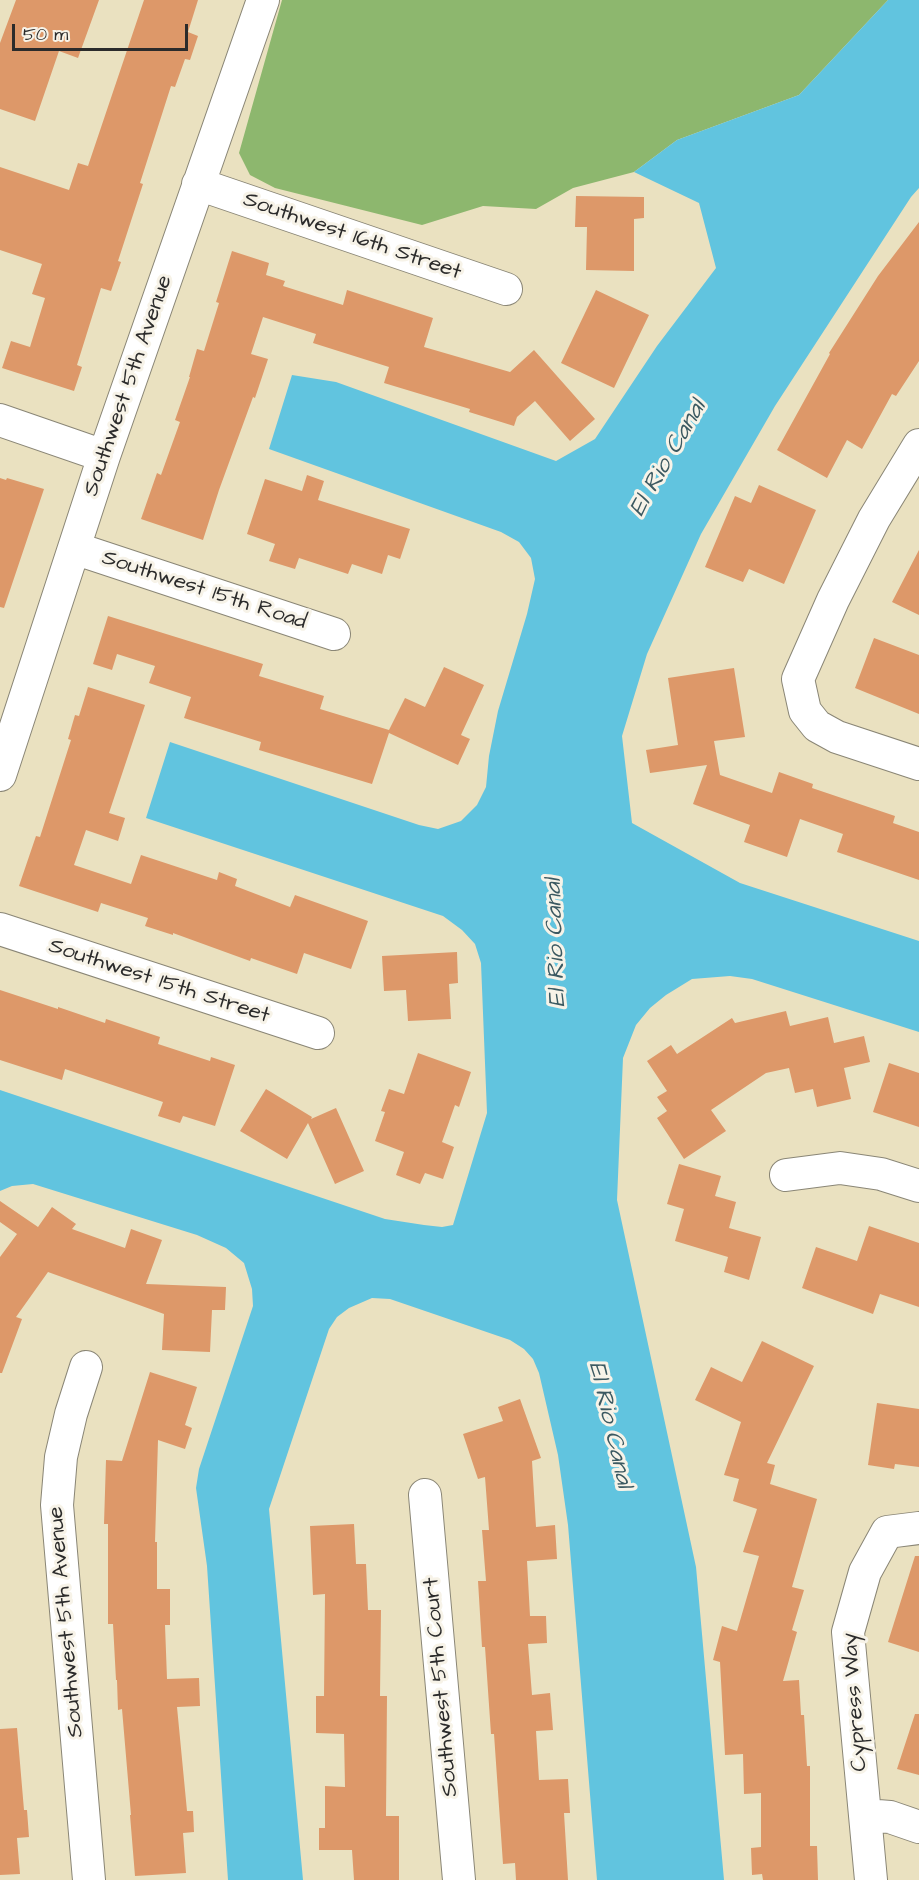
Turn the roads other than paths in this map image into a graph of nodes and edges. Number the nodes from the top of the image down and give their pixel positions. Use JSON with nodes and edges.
{"nodes":[{"id":1,"x":263,"y":0,"type":"edge"},
{"id":2,"x":198,"y":184,"type":"junction"},
{"id":3,"x":506,"y":289,"type":"dead end"},
{"id":4,"x":0,"y":420,"type":"edge"},
{"id":5,"x":919,"y":445,"type":"edge"},
{"id":6,"x":104,"y":456,"type":"junction"},
{"id":7,"x":74,"y":548,"type":"junction"},
{"id":8,"x":334,"y":633,"type":"dead end"},
{"id":9,"x":919,"y":764,"type":"edge"},
{"id":10,"x":0,"y":775,"type":"edge"},
{"id":11,"x":0,"y":930,"type":"edge"},
{"id":12,"x":318,"y":1033,"type":"dead end"},
{"id":13,"x":786,"y":1175,"type":"dead end"},
{"id":14,"x":919,"y":1186,"type":"edge"},
{"id":15,"x":87,"y":1367,"type":"dead end"},
{"id":16,"x":424,"y":1495,"type":"dead end"},
{"id":17,"x":919,"y":1528,"type":"edge"},
{"id":18,"x":865,"y":1815,"type":"junction"},
{"id":19,"x":919,"y":1827,"type":"edge"},
{"id":20,"x":89,"y":1880,"type":"edge"},
{"id":21,"x":459,"y":1880,"type":"edge"},
{"id":22,"x":871,"y":1880,"type":"edge"}],
"edges":[{"from":1,"to":2,"type":"street","name":"Southwest 5th Avenue"},
{"from":2,"to":3,"type":"street","name":"Southwest 16th Street"},
{"from":2,"to":6,"type":"street","name":"Southwest 5th Avenue"},
{"from":4,"to":6,"type":"street"},
{"from":5,"to":9,"type":"street"},
{"from":6,"to":7,"type":"street","name":"Southwest 5th Avenue"},
{"from":7,"to":8,"type":"street","name":"Southwest 15th Road"},
{"from":7,"to":10,"type":"street","name":"Southwest 5th Avenue"},
{"from":11,"to":12,"type":"street","name":"Southwest 15th Street"},
{"from":13,"to":14,"type":"street"},
{"from":15,"to":20,"type":"street","name":"Southwest 5th Avenue"},
{"from":16,"to":21,"type":"street","name":"Southwest 5th Court"},
{"from":17,"to":18,"type":"street","name":"Cypress Way"},
{"from":18,"to":19,"type":"street"},
{"from":18,"to":22,"type":"street","name":"Cypress Way"}]}
